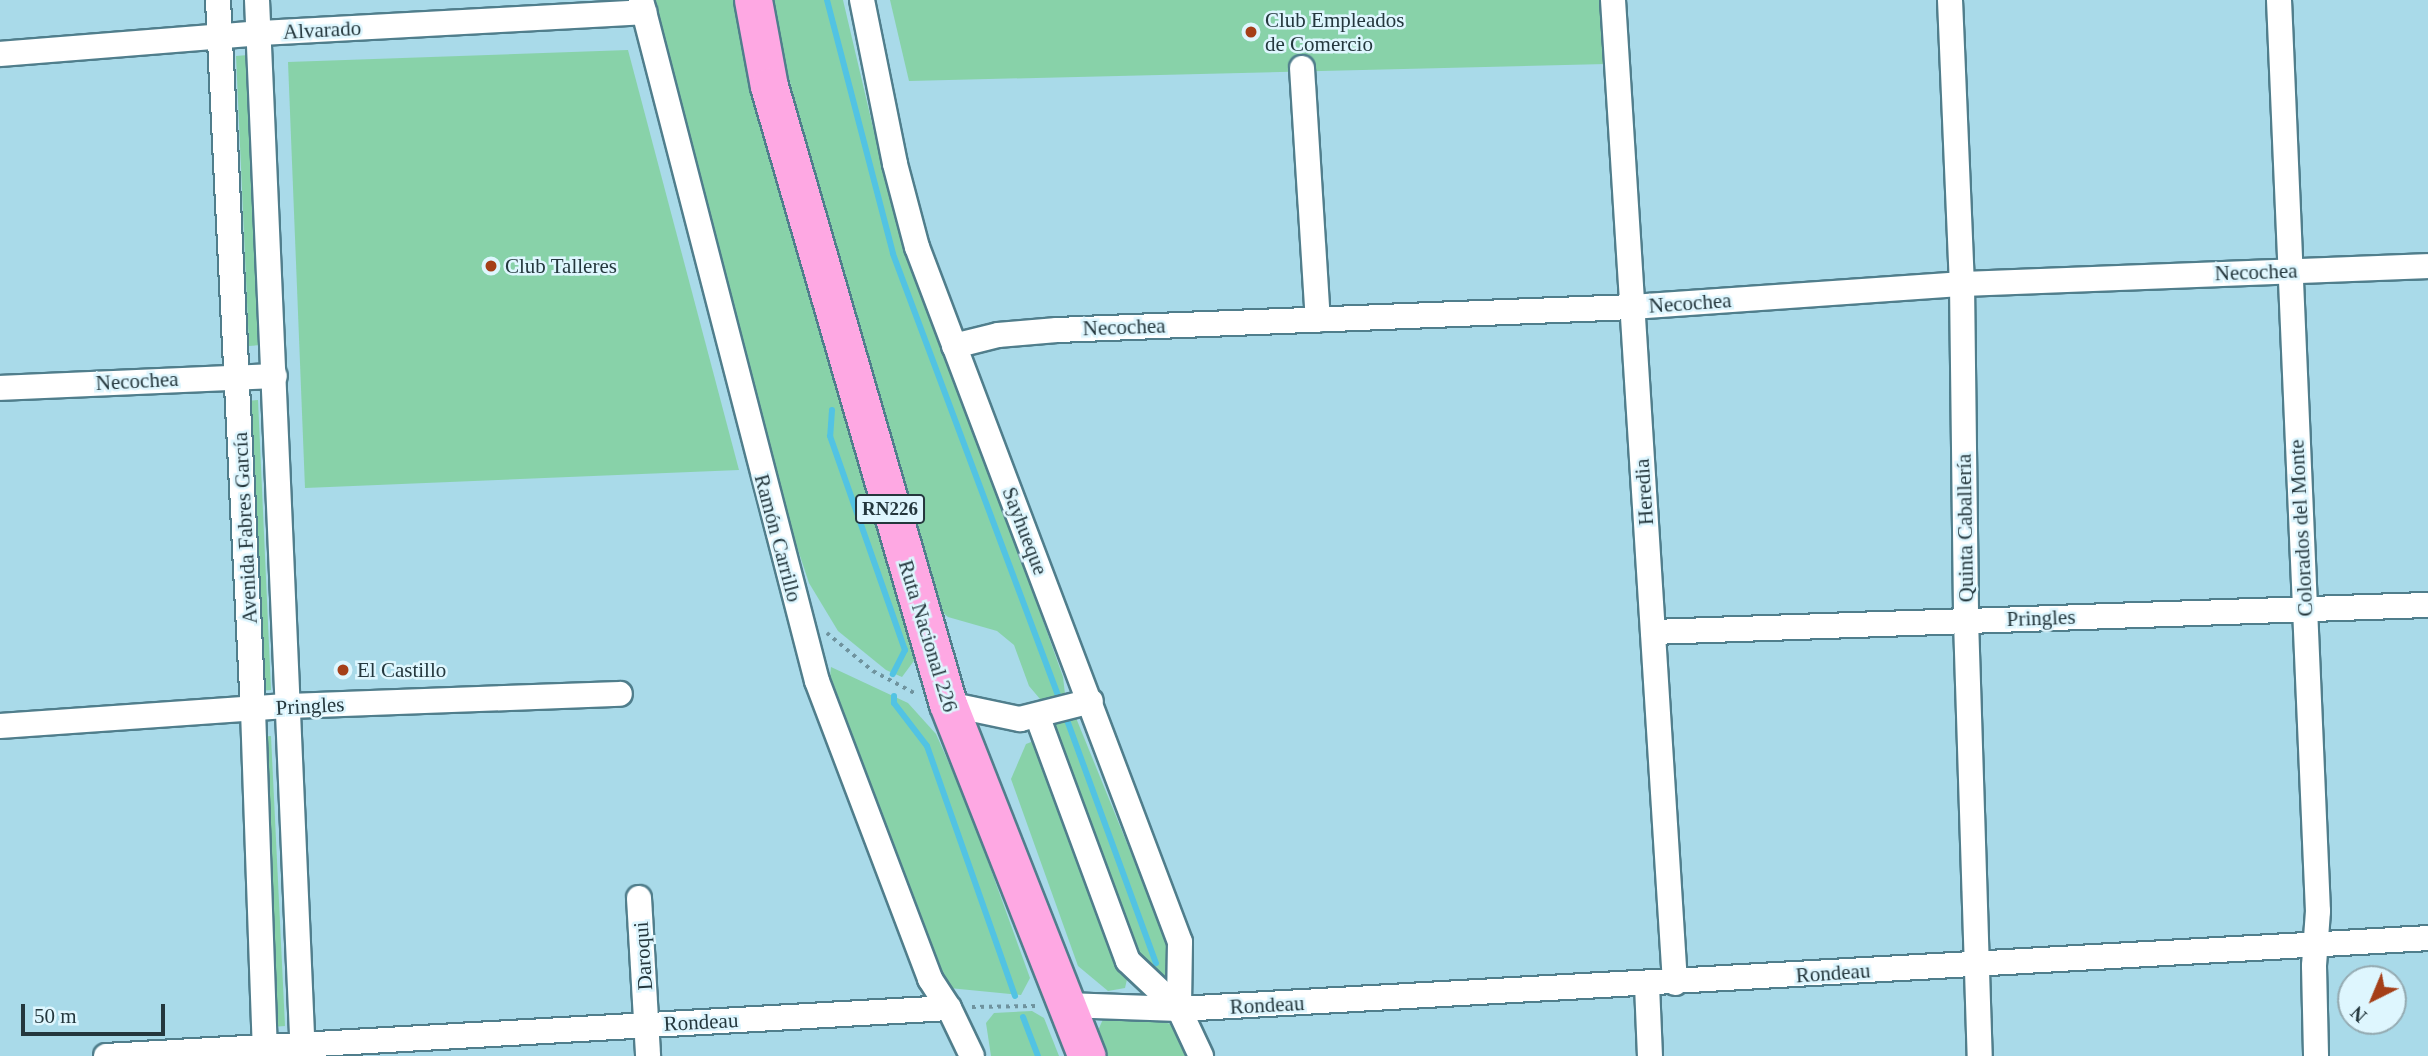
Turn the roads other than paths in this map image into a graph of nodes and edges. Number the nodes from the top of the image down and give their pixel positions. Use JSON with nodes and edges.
{"nodes":[{"id":1,"x":218,"y":0,"type":"edge"},
{"id":2,"x":257,"y":0,"type":"edge"},
{"id":3,"x":753,"y":0,"type":"edge"},
{"id":4,"x":862,"y":0,"type":"edge"},
{"id":5,"x":1613,"y":0,"type":"edge"},
{"id":6,"x":1950,"y":0,"type":"edge"},
{"id":7,"x":2279,"y":0,"type":"edge"},
{"id":8,"x":643,"y":6,"type":"edge"},
{"id":9,"x":259,"y":33,"type":"junction"},
{"id":10,"x":220,"y":38,"type":"junction"},
{"id":11,"x":0,"y":54,"type":"edge"},
{"id":12,"x":1303,"y":68,"type":"dead end"},
{"id":13,"x":2428,"y":266,"type":"edge"},
{"id":14,"x":2289,"y":270,"type":"junction"},
{"id":15,"x":1962,"y":284,"type":"junction"},
{"id":16,"x":1633,"y":307,"type":"junction"},
{"id":17,"x":1318,"y":319,"type":"junction"},
{"id":18,"x":954,"y":346,"type":"junction"},
{"id":19,"x":237,"y":375,"type":"junction"},
{"id":20,"x":275,"y":376,"type":"junction"},
{"id":21,"x":0,"y":388,"type":"edge"},
{"id":22,"x":2428,"y":605,"type":"edge"},
{"id":23,"x":2304,"y":610,"type":"junction"},
{"id":24,"x":1966,"y":620,"type":"junction"},
{"id":25,"x":1653,"y":632,"type":"junction"},
{"id":26,"x":620,"y":694,"type":"dead end"},
{"id":27,"x":1091,"y":701,"type":"junction"},
{"id":28,"x":948,"y":704,"type":"junction"},
{"id":29,"x":289,"y":706,"type":"junction"},
{"id":30,"x":253,"y":710,"type":"junction"},
{"id":31,"x":1038,"y":718,"type":"junction"},
{"id":32,"x":0,"y":726,"type":"edge"},
{"id":33,"x":639,"y":898,"type":"dead end"},
{"id":34,"x":2428,"y":938,"type":"edge"},
{"id":35,"x":2316,"y":941,"type":"junction"},
{"id":36,"x":1976,"y":963,"type":"junction"},
{"id":37,"x":1675,"y":983,"type":"junction"},
{"id":38,"x":1647,"y":985,"type":"junction"},
{"id":39,"x":1065,"y":1005,"type":"junction"},
{"id":40,"x":949,"y":1008,"type":"junction"},
{"id":41,"x":1179,"y":1009,"type":"junction"},
{"id":42,"x":647,"y":1025,"type":"junction"},
{"id":43,"x":303,"y":1049,"type":"edge"},
{"id":44,"x":264,"y":1050,"type":"edge"},
{"id":45,"x":106,"y":1056,"type":"edge"},
{"id":46,"x":648,"y":1056,"type":"edge"},
{"id":47,"x":972,"y":1056,"type":"edge"},
{"id":48,"x":1087,"y":1056,"type":"edge"},
{"id":49,"x":1201,"y":1056,"type":"edge"},
{"id":50,"x":1650,"y":1056,"type":"edge"},
{"id":51,"x":1980,"y":1056,"type":"edge"},
{"id":52,"x":2316,"y":1056,"type":"edge"}],
"edges":[{"from":1,"to":10,"type":"street","name":"Avenida Fabres García"},
{"from":2,"to":9,"type":"street","name":"Avenida Fabres García"},
{"from":3,"to":28,"type":"highway","name":"Ruta Nacional 226","number":"RN226"},
{"from":4,"to":18,"type":"street","name":"Sayhueque"},
{"from":5,"to":16,"type":"street","name":"Heredia"},
{"from":6,"to":15,"type":"street","name":"Quinta Caballería"},
{"from":7,"to":14,"type":"street","name":"Colorados del Monte"},
{"from":8,"to":9,"type":"street","name":"Alvarado"},
{"from":8,"to":40,"type":"street","name":"Ramón Carrillo"},
{"from":9,"to":10,"type":"street","name":"Alvarado"},
{"from":9,"to":20,"type":"street","name":"Avenida Fabres García"},
{"from":10,"to":11,"type":"street","name":"Alvarado"},
{"from":10,"to":19,"type":"street","name":"Avenida Fabres García"},
{"from":12,"to":17,"type":"street"},
{"from":13,"to":14,"type":"street","name":"Necochea"},
{"from":14,"to":15,"type":"street","name":"Necochea"},
{"from":14,"to":23,"type":"street","name":"Colorados del Monte"},
{"from":15,"to":16,"type":"street","name":"Necochea"},
{"from":15,"to":24,"type":"street","name":"Quinta Caballería"},
{"from":16,"to":17,"type":"street","name":"Necochea"},
{"from":16,"to":25,"type":"street","name":"Heredia"},
{"from":17,"to":18,"type":"street","name":"Necochea"},
{"from":18,"to":27,"type":"street","name":"Sayhueque"},
{"from":19,"to":20,"type":"street","name":"Necochea"},
{"from":19,"to":21,"type":"street","name":"Necochea"},
{"from":19,"to":30,"type":"street","name":"Avenida Fabres García"},
{"from":20,"to":29,"type":"street","name":"Avenida Fabres García"},
{"from":22,"to":23,"type":"street","name":"Pringles"},
{"from":23,"to":24,"type":"street","name":"Pringles"},
{"from":23,"to":35,"type":"street","name":"Colorados del Monte"},
{"from":24,"to":25,"type":"street","name":"Pringles"},
{"from":24,"to":36,"type":"street","name":"Quinta Caballería"},
{"from":25,"to":37,"type":"street","name":"Heredia"},
{"from":26,"to":29,"type":"street","name":"Pringles"},
{"from":27,"to":31,"type":"street"},
{"from":27,"to":41,"type":"street","name":"Sayhueque"},
{"from":28,"to":31,"type":"street"},
{"from":28,"to":39,"type":"highway","name":"Ruta Nacional 226","number":"RN226"},
{"from":29,"to":30,"type":"street","name":"Pringles"},
{"from":29,"to":43,"type":"street","name":"Avenida Fabres García"},
{"from":30,"to":32,"type":"street","name":"Pringles"},
{"from":30,"to":44,"type":"street","name":"Avenida Fabres García"},
{"from":31,"to":41,"type":"street"},
{"from":33,"to":42,"type":"street","name":"Daroqui"},
{"from":34,"to":35,"type":"street","name":"Rondeau"},
{"from":35,"to":36,"type":"street","name":"Rondeau"},
{"from":35,"to":52,"type":"street","name":"Colorados del Monte"},
{"from":36,"to":37,"type":"street","name":"Rondeau"},
{"from":36,"to":51,"type":"street","name":"Quinta Caballería"},
{"from":37,"to":38,"type":"street","name":"Rondeau"},
{"from":38,"to":41,"type":"street","name":"Rondeau"},
{"from":38,"to":50,"type":"street"},
{"from":39,"to":41,"type":"street","name":"Rondeau"},
{"from":39,"to":48,"type":"highway","name":"Ruta Nacional 226","number":"RN226"},
{"from":40,"to":42,"type":"street","name":"Rondeau"},
{"from":40,"to":47,"type":"street","name":"Ramón Carrillo"},
{"from":41,"to":49,"type":"street","name":"Sayhueque"},
{"from":42,"to":43,"type":"street","name":"Rondeau"},
{"from":42,"to":46,"type":"street","name":"Daroqui"},
{"from":43,"to":44,"type":"street","name":"Rondeau"},
{"from":44,"to":45,"type":"street","name":"Rondeau"}]}
